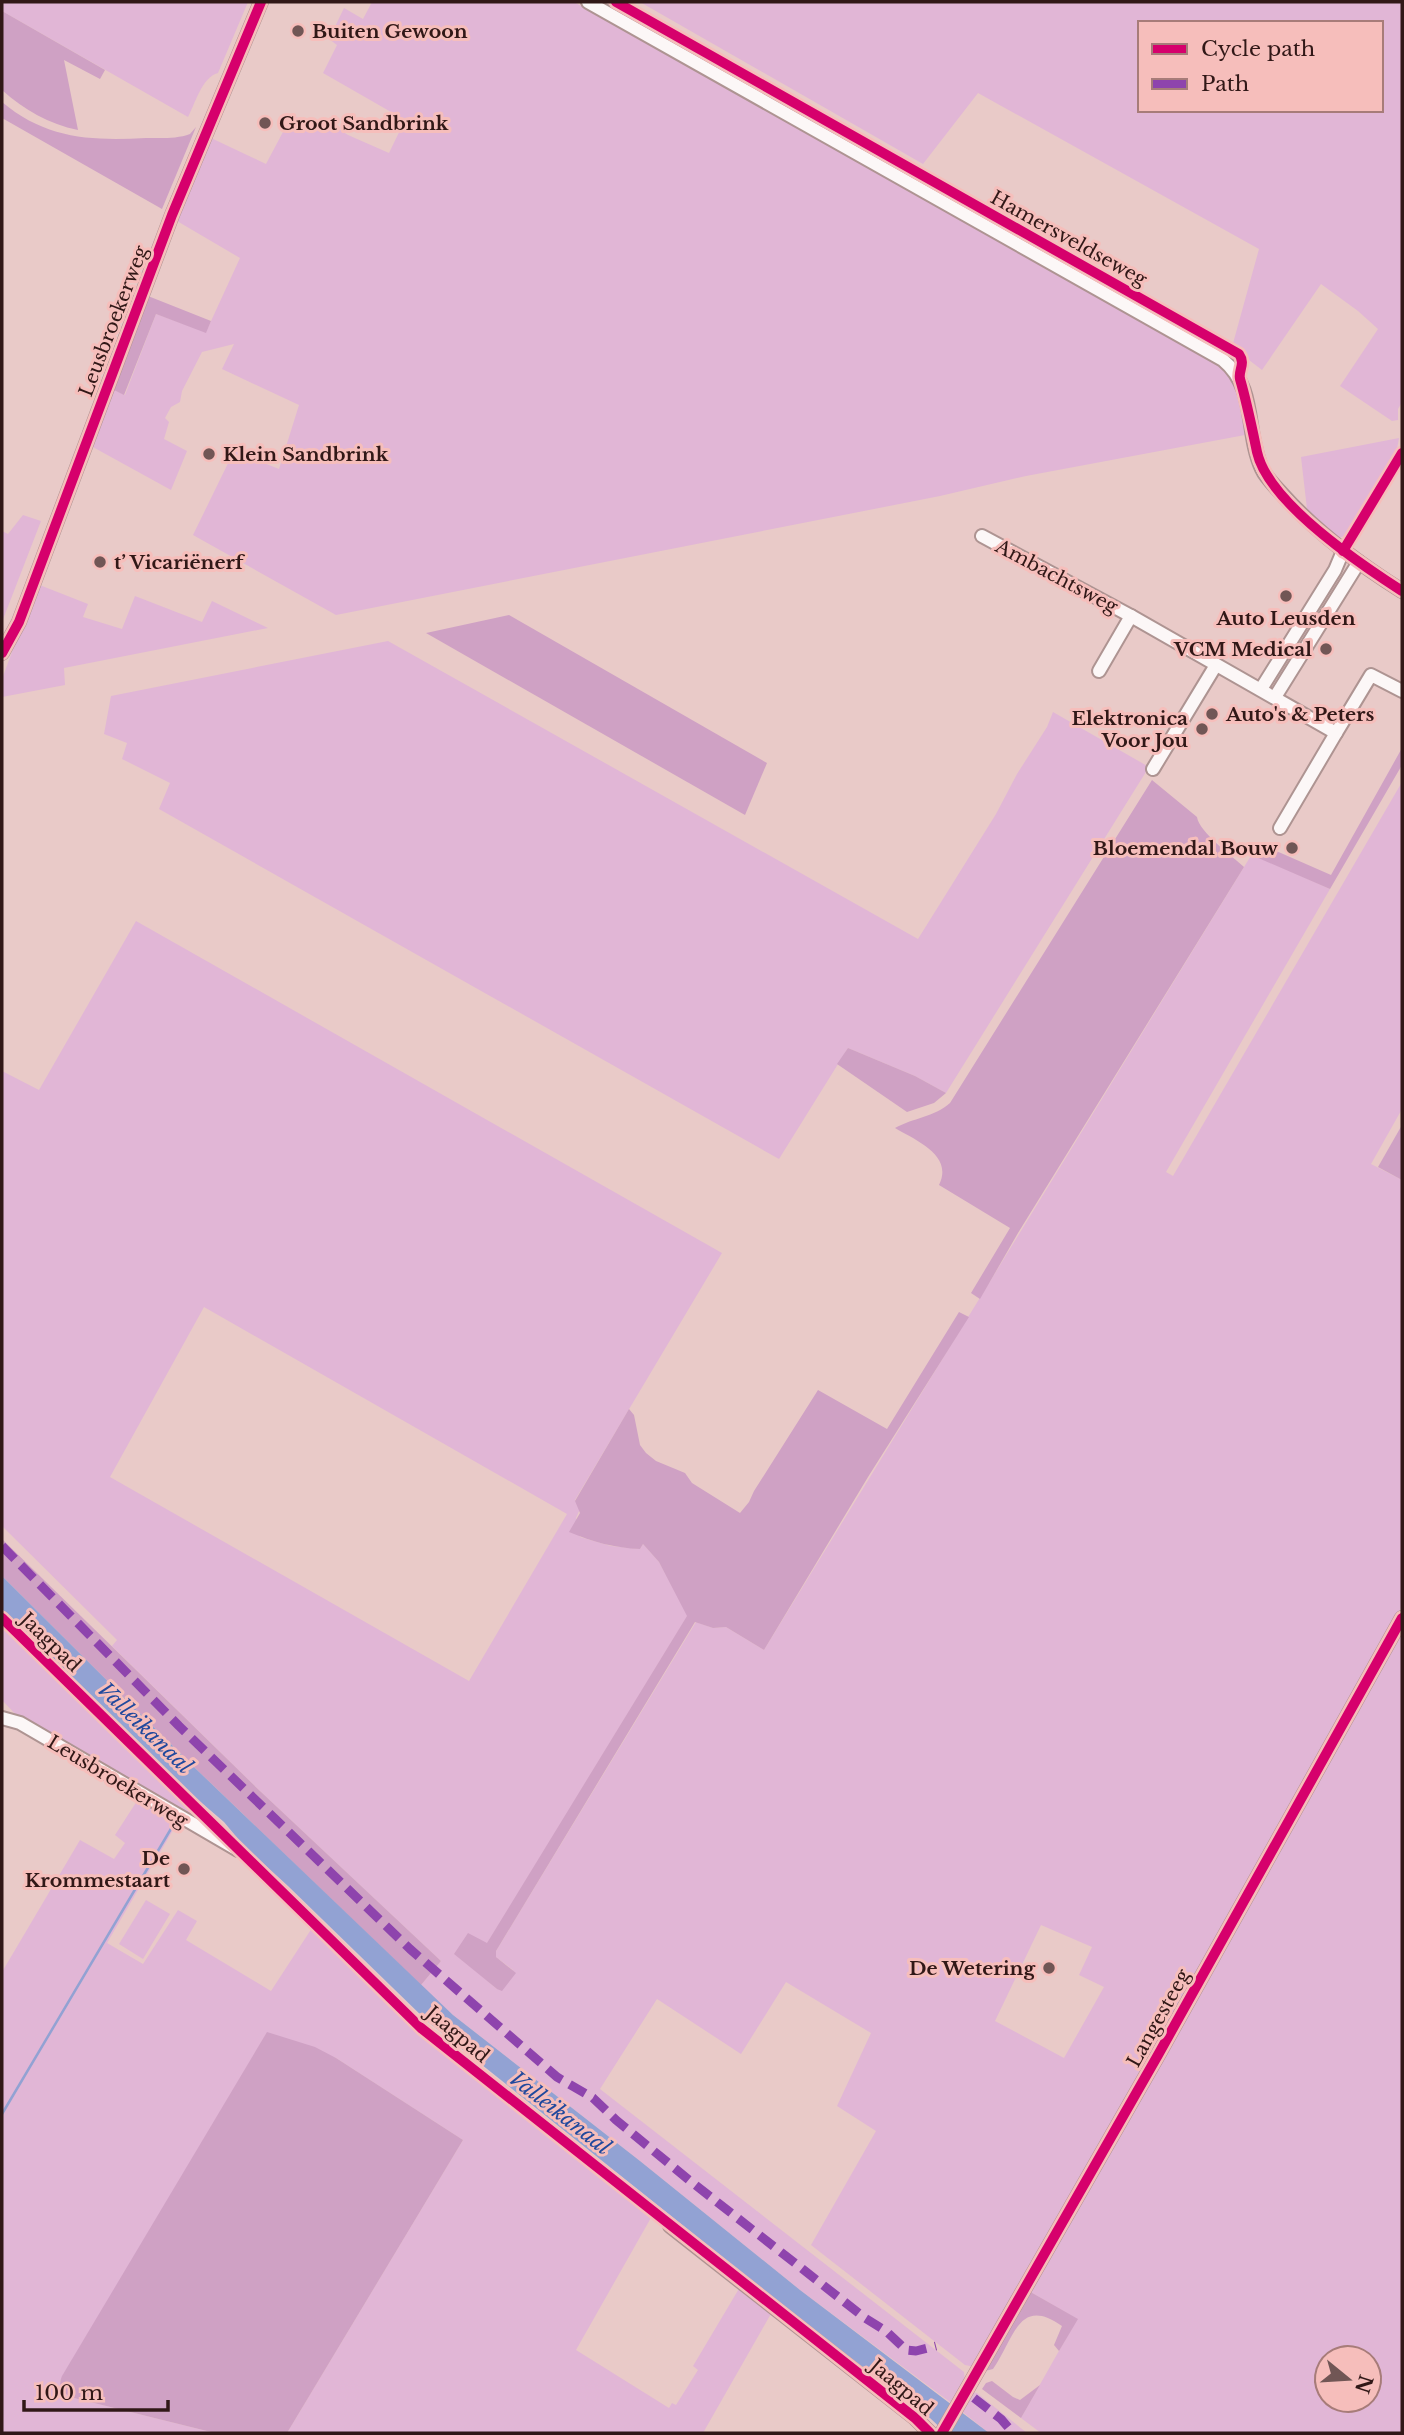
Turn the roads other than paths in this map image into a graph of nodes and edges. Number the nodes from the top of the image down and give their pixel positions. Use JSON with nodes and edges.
{"nodes":[{"id":1,"x":261,"y":2,"type":"edge"},
{"id":2,"x":588,"y":2,"type":"edge"},
{"id":3,"x":982,"y":536,"type":"dead end"},
{"id":4,"x":1343,"y":551,"type":"junction"},
{"id":5,"x":1359,"y":562,"type":"junction"},
{"id":6,"x":1402,"y":591,"type":"edge"},
{"id":7,"x":1131,"y":617,"type":"junction"},
{"id":8,"x":2,"y":653,"type":"edge"},
{"id":9,"x":1216,"y":665,"type":"junction"},
{"id":10,"x":1099,"y":671,"type":"dead end"},
{"id":11,"x":1261,"y":689,"type":"junction"},
{"id":12,"x":1402,"y":691,"type":"edge"},
{"id":13,"x":1275,"y":697,"type":"junction"},
{"id":14,"x":1336,"y":733,"type":"junction"},
{"id":15,"x":1153,"y":769,"type":"dead end"},
{"id":16,"x":1280,"y":828,"type":"dead end"},
{"id":17,"x":1402,"y":1618,"type":"edge"},
{"id":18,"x":2,"y":1718,"type":"edge"},
{"id":19,"x":236,"y":1848,"type":"dead end"},
{"id":20,"x":670,"y":2226,"type":"dead end"},
{"id":21,"x":930,"y":2433,"type":"edge"},
{"id":22,"x":942,"y":2433,"type":"edge"}],
"edges":[{"from":1,"to":8,"type":"street","name":"Leusbroekerweg"},
{"from":2,"to":4,"type":"street","name":"Hamersveldseweg"},
{"from":3,"to":7,"type":"street","name":"Ambachtsweg"},
{"from":4,"to":5,"type":"street","name":"Hamersveldseweg"},
{"from":4,"to":11,"type":"street"},
{"from":5,"to":6,"type":"street","name":"Hamersveldseweg"},
{"from":5,"to":13,"type":"street"},
{"from":7,"to":9,"type":"street","name":"Ambachtsweg"},
{"from":7,"to":10,"type":"street","name":"Ambachtsweg"},
{"from":9,"to":11,"type":"street","name":"Ambachtsweg"},
{"from":9,"to":15,"type":"street"},
{"from":11,"to":13,"type":"street","name":"Ambachtsweg"},
{"from":12,"to":14,"type":"street"},
{"from":13,"to":14,"type":"street","name":"Ambachtsweg"},
{"from":14,"to":16,"type":"street"},
{"from":17,"to":22,"type":"street","name":"Langesteeg"},
{"from":18,"to":19,"type":"street","name":"Leusbroekerweg"},
{"from":20,"to":21,"type":"street","name":"Jaagpad"}]}
